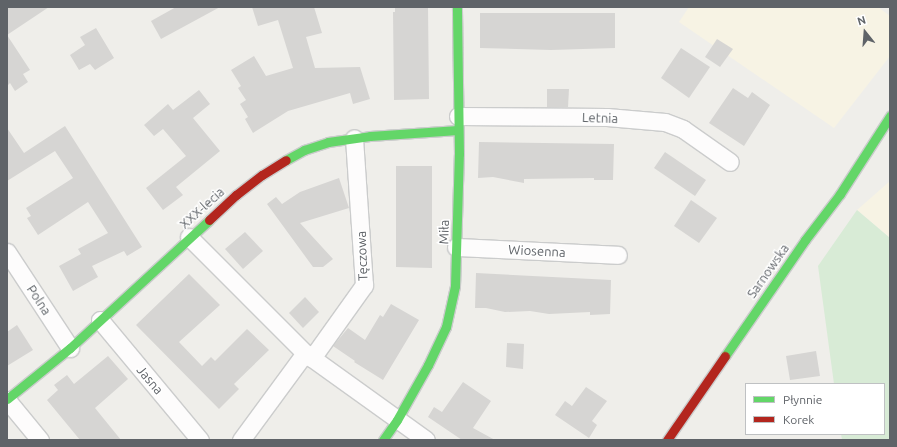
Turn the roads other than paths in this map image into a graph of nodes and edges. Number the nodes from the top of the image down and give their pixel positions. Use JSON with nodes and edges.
{"nodes":[{"id":1,"x":457,"y":7,"type":"edge"},
{"id":2,"x":890,"y":116,"type":"edge"},
{"id":3,"x":458,"y":123,"type":"junction"},
{"id":4,"x":354,"y":138,"type":"junction"},
{"id":5,"x":730,"y":162,"type":"dead end"},
{"id":6,"x":189,"y":237,"type":"junction"},
{"id":7,"x":456,"y":247,"type":"junction"},
{"id":8,"x":7,"y":252,"type":"edge"},
{"id":9,"x":618,"y":255,"type":"dead end"},
{"id":10,"x":100,"y":320,"type":"junction"},
{"id":11,"x":70,"y":348,"type":"junction"},
{"id":12,"x":308,"y":355,"type":"junction"},
{"id":13,"x":7,"y":399,"type":"edge"},
{"id":14,"x":397,"y":420,"type":"junction"},
{"id":15,"x":40,"y":440,"type":"edge"},
{"id":16,"x":200,"y":440,"type":"edge"},
{"id":17,"x":241,"y":440,"type":"edge"},
{"id":18,"x":383,"y":440,"type":"edge"},
{"id":19,"x":426,"y":440,"type":"edge"},
{"id":20,"x":667,"y":440,"type":"edge"}],
"edges":[{"from":1,"to":3,"type":"street","name":"Miła"},
{"from":2,"to":20,"type":"street","name":"Sarnowska"},
{"from":3,"to":4,"type":"street","name":"XXX-lecia"},
{"from":3,"to":5,"type":"street","name":"Letnia"},
{"from":3,"to":7,"type":"street","name":"Miła"},
{"from":4,"to":6,"type":"street","name":"XXX-lecia"},
{"from":4,"to":12,"type":"street","name":"Tęczowa"},
{"from":6,"to":10,"type":"street","name":"XXX-lecia"},
{"from":6,"to":12,"type":"street"},
{"from":7,"to":9,"type":"street","name":"Wiosenna"},
{"from":7,"to":14,"type":"street","name":"Miła"},
{"from":8,"to":11,"type":"street","name":"Polna"},
{"from":10,"to":11,"type":"street","name":"XXX-lecia"},
{"from":10,"to":16,"type":"street","name":"Jasna"},
{"from":11,"to":13,"type":"street","name":"XXX-lecia"},
{"from":12,"to":14,"type":"street"},
{"from":12,"to":17,"type":"street","name":"Tęczowa"},
{"from":13,"to":15,"type":"street"},
{"from":14,"to":18,"type":"street","name":"Miła"},
{"from":14,"to":19,"type":"street"}]}
